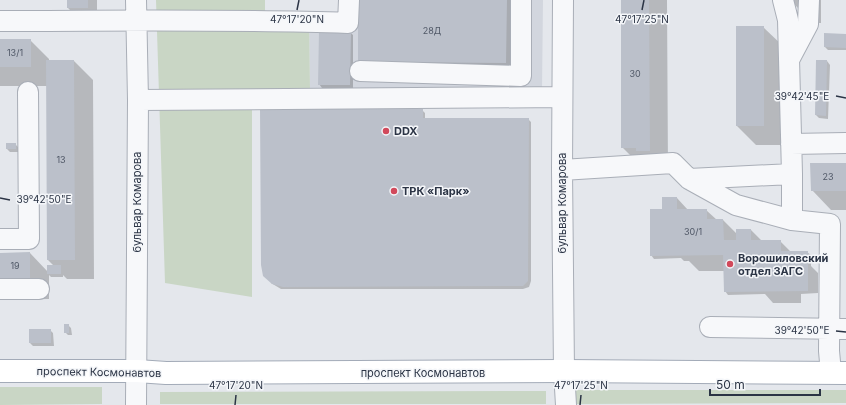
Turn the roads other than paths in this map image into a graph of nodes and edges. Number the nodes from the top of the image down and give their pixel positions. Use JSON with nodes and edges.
{"nodes":[{"id":1,"x":136,"y":0,"type":"edge"},
{"id":2,"x":349,"y":0,"type":"edge"},
{"id":3,"x":521,"y":0,"type":"edge"},
{"id":4,"x":563,"y":0,"type":"edge"},
{"id":5,"x":783,"y":0,"type":"edge"},
{"id":6,"x":808,"y":0,"type":"edge"},
{"id":7,"x":0,"y":21,"type":"edge"},
{"id":8,"x":137,"y":21,"type":"junction"},
{"id":9,"x":789,"y":60,"type":"junction"},
{"id":10,"x":360,"y":71,"type":"dead end"},
{"id":11,"x":28,"y":92,"type":"dead end"},
{"id":12,"x":562,"y":97,"type":"junction"},
{"id":13,"x":138,"y":100,"type":"junction"},
{"id":14,"x":846,"y":143,"type":"edge"},
{"id":15,"x":791,"y":144,"type":"junction"},
{"id":16,"x":562,"y":170,"type":"junction"},
{"id":17,"x":792,"y":174,"type":"junction"},
{"id":18,"x":690,"y":180,"type":"junction"},
{"id":19,"x":792,"y":220,"type":"junction"},
{"id":20,"x":838,"y":224,"type":"edge"},
{"id":21,"x":0,"y":239,"type":"edge"},
{"id":22,"x":0,"y":289,"type":"edge"},
{"id":23,"x":39,"y":289,"type":"dead end"},
{"id":24,"x":710,"y":327,"type":"dead end"},
{"id":25,"x":838,"y":329,"type":"edge"},
{"id":26,"x":0,"y":371,"type":"edge"},
{"id":27,"x":137,"y":371,"type":"junction"},
{"id":28,"x":564,"y":371,"type":"junction"},
{"id":29,"x":838,"y":373,"type":"edge"},
{"id":30,"x":136,"y":405,"type":"edge"},
{"id":31,"x":566,"y":405,"type":"edge"}],
"edges":[{"from":1,"to":8,"type":"street","name":"бульвар Комарова"},
{"from":2,"to":8,"type":"street"},
{"from":3,"to":10,"type":"street"},
{"from":4,"to":12,"type":"street","name":"бульвар Комарова"},
{"from":5,"to":9,"type":"street"},
{"from":6,"to":9,"type":"street"},
{"from":7,"to":8,"type":"street"},
{"from":8,"to":13,"type":"street","name":"бульвар Комарова"},
{"from":9,"to":15,"type":"street"},
{"from":11,"to":21,"type":"street"},
{"from":12,"to":13,"type":"street"},
{"from":12,"to":16,"type":"street","name":"бульвар Комарова"},
{"from":13,"to":27,"type":"street","name":"бульвар Комарова"},
{"from":14,"to":15,"type":"street"},
{"from":15,"to":17,"type":"street"},
{"from":16,"to":18,"type":"street"},
{"from":16,"to":28,"type":"street","name":"бульвар Комарова"},
{"from":17,"to":18,"type":"street"},
{"from":17,"to":19,"type":"street"},
{"from":18,"to":19,"type":"street"},
{"from":19,"to":20,"type":"street"},
{"from":20,"to":25,"type":"street"},
{"from":22,"to":23,"type":"street"},
{"from":24,"to":25,"type":"street"},
{"from":25,"to":29,"type":"street"},
{"from":26,"to":27,"type":"main road","name":"проспект Космонавтов"},
{"from":27,"to":28,"type":"main road","name":"проспект Космонавтов"},
{"from":27,"to":30,"type":"street","name":"бульвар Комарова"},
{"from":28,"to":29,"type":"main road","name":"проспект Космонавтов"},
{"from":28,"to":31,"type":"street","name":"бульвар Комарова"}]}
